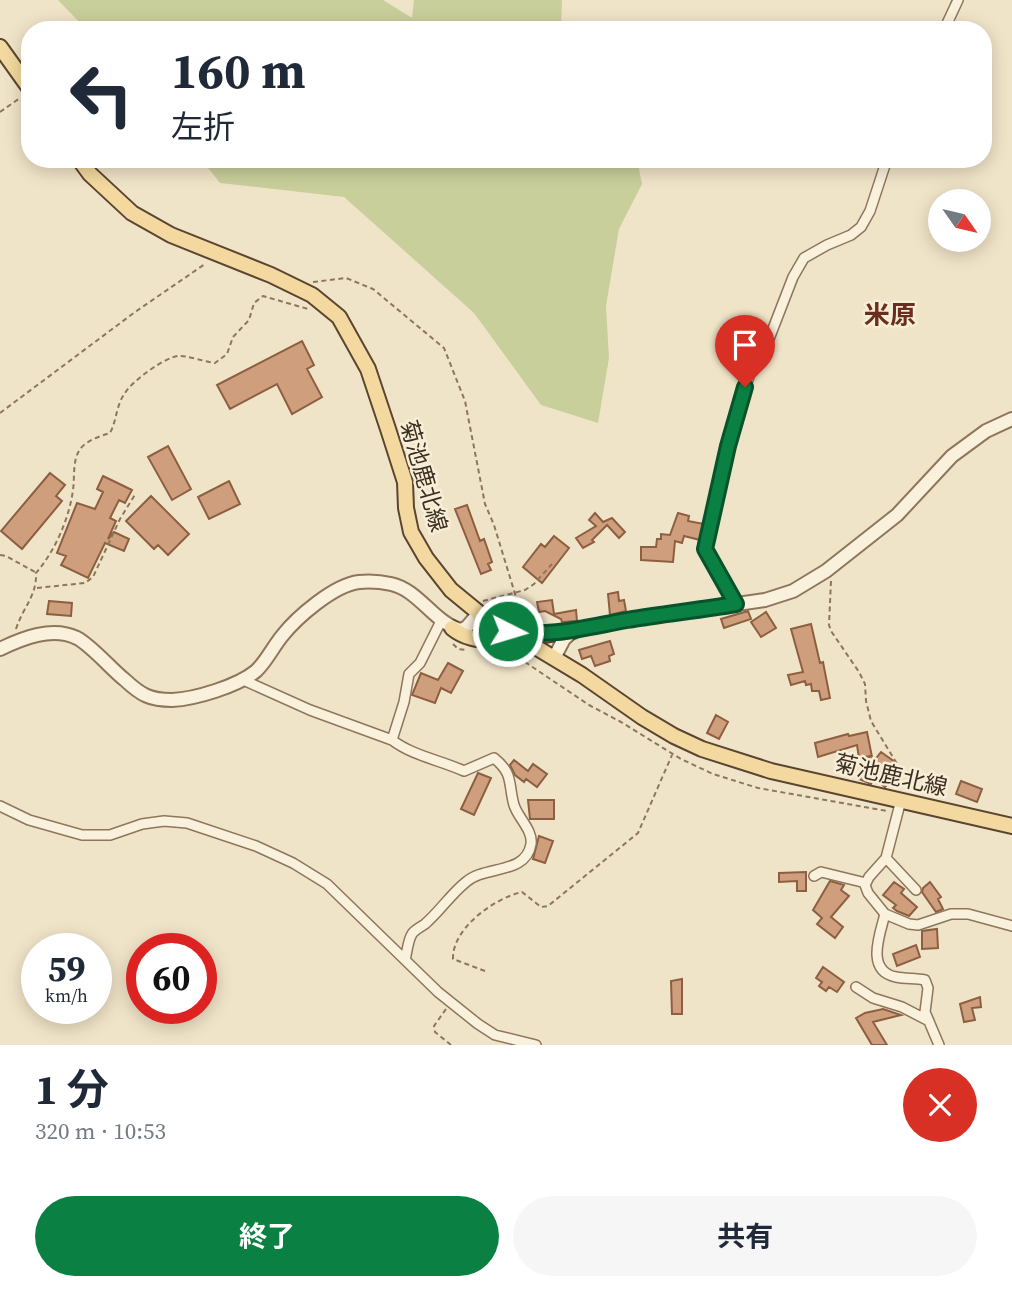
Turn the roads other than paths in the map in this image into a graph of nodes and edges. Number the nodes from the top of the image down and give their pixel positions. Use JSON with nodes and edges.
{"nodes":[{"id":1,"x":958,"y":0,"type":"edge"},
{"id":2,"x":948,"y":21,"type":"edge"},
{"id":3,"x":0,"y":47,"type":"edge"},
{"id":4,"x":21,"y":86,"type":"edge"},
{"id":5,"x":86,"y":168,"type":"edge"},
{"id":6,"x":884,"y":168,"type":"edge"},
{"id":7,"x":1012,"y":419,"type":"edge"},
{"id":8,"x":736,"y":604,"type":"junction"},
{"id":9,"x":477,"y":611,"type":"junction"},
{"id":10,"x":447,"y":624,"type":"junction"},
{"id":11,"x":508,"y":631,"type":"junction"},
{"id":12,"x":573,"y":631,"type":"junction"},
{"id":13,"x":0,"y":649,"type":"edge"},
{"id":14,"x":559,"y":661,"type":"junction"},
{"id":15,"x":241,"y":679,"type":"junction"},
{"id":16,"x":392,"y":740,"type":"junction"},
{"id":17,"x":901,"y":800,"type":"junction"},
{"id":18,"x":0,"y":806,"type":"edge"},
{"id":19,"x":1012,"y":826,"type":"edge"},
{"id":20,"x":886,"y":858,"type":"junction"},
{"id":21,"x":814,"y":876,"type":"dead end"},
{"id":22,"x":866,"y":883,"type":"junction"},
{"id":23,"x":916,"y":890,"type":"dead end"},
{"id":24,"x":885,"y":914,"type":"junction"},
{"id":25,"x":1012,"y":926,"type":"edge"},
{"id":26,"x":405,"y":960,"type":"junction"},
{"id":27,"x":856,"y":987,"type":"dead end"},
{"id":28,"x":930,"y":1022,"type":"junction"},
{"id":29,"x":536,"y":1045,"type":"edge"},
{"id":30,"x":939,"y":1045,"type":"edge"}],
"edges":[{"from":1,"to":2,"type":"street"},
{"from":3,"to":4,"type":"main road"},
{"from":5,"to":9,"type":"main road","name":"菊池鹿北線"},
{"from":6,"to":8,"type":"street"},
{"from":7,"to":8,"type":"street"},
{"from":8,"to":12,"type":"street"},
{"from":9,"to":10,"type":"street"},
{"from":9,"to":11,"type":"main road","name":"菊池鹿北線"},
{"from":10,"to":14,"type":"main road"},
{"from":10,"to":15,"type":"street"},
{"from":10,"to":16,"type":"street"},
{"from":11,"to":12,"type":"main road"},
{"from":11,"to":14,"type":"main road","name":"菊池鹿北線"},
{"from":12,"to":14,"type":"street"},
{"from":13,"to":15,"type":"street"},
{"from":14,"to":17,"type":"main road","name":"菊池鹿北線"},
{"from":15,"to":16,"type":"street"},
{"from":16,"to":26,"type":"street"},
{"from":17,"to":19,"type":"main road","name":"菊池鹿北線"},
{"from":17,"to":20,"type":"street"},
{"from":18,"to":26,"type":"street"},
{"from":20,"to":22,"type":"street"},
{"from":20,"to":23,"type":"street"},
{"from":21,"to":22,"type":"street"},
{"from":22,"to":24,"type":"street"},
{"from":24,"to":25,"type":"street"},
{"from":24,"to":28,"type":"street"},
{"from":26,"to":29,"type":"street"},
{"from":27,"to":28,"type":"street"},
{"from":28,"to":30,"type":"street"}]}
